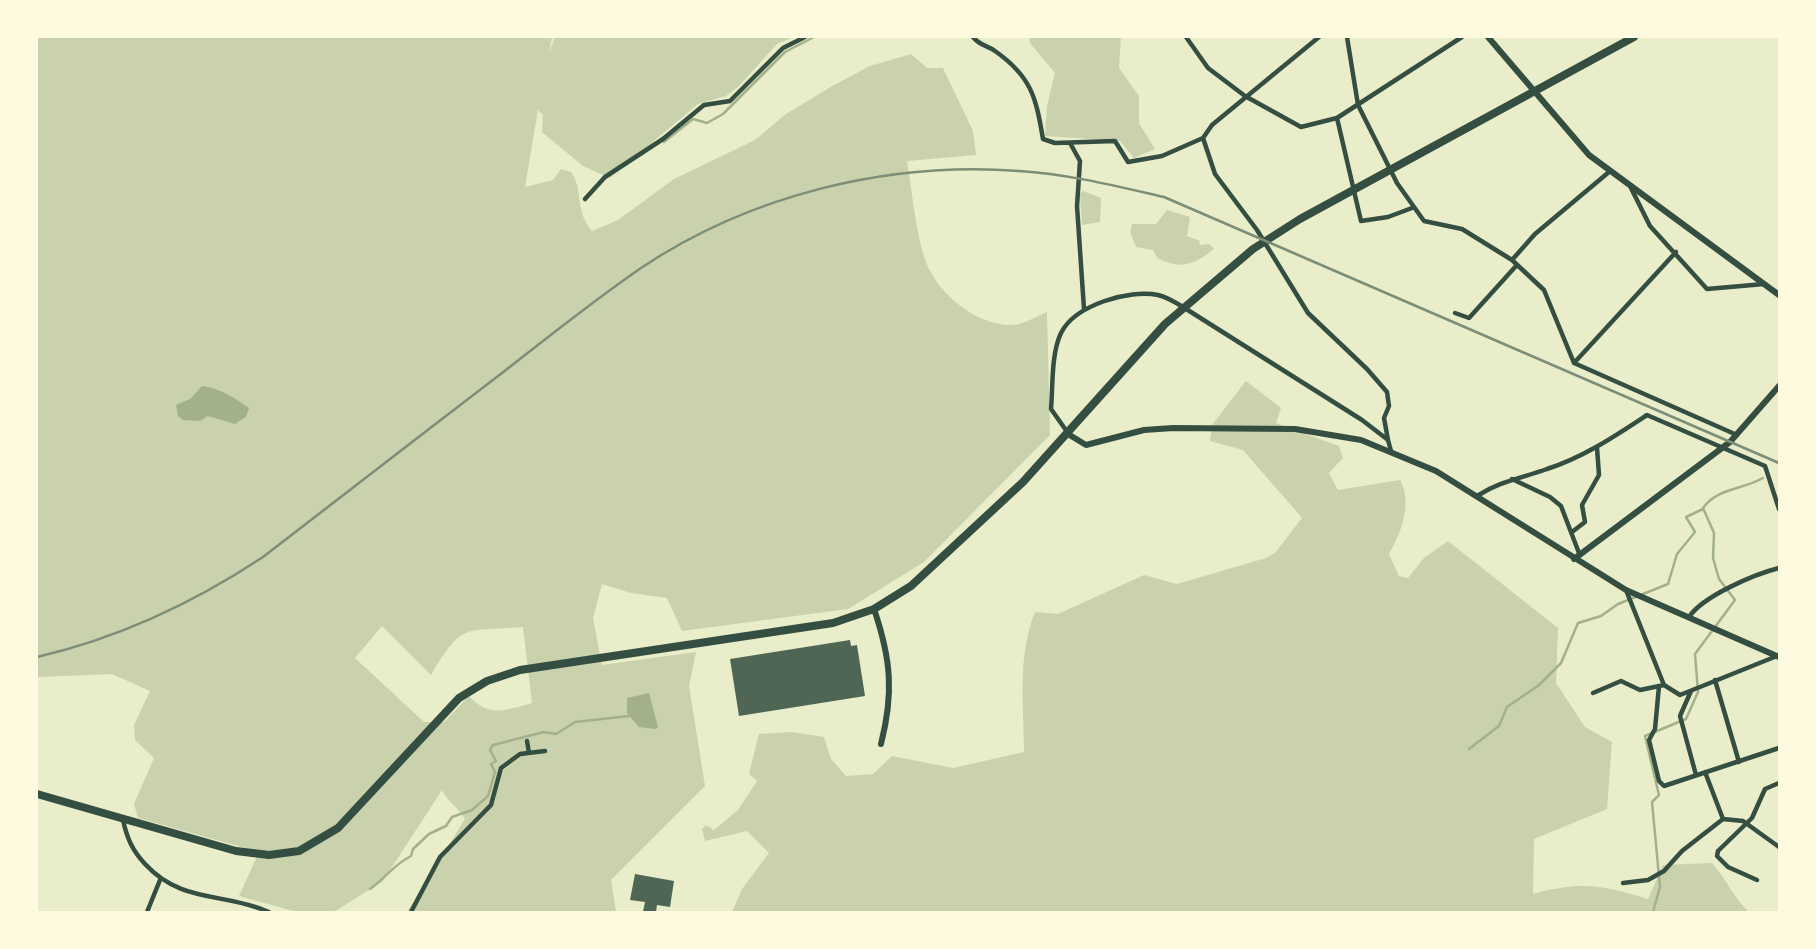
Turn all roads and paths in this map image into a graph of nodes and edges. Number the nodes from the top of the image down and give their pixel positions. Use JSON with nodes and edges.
{"nodes":[{"id":1,"x":805,"y":37,"type":"edge"},
{"id":2,"x":973,"y":37,"type":"edge"},
{"id":3,"x":1186,"y":37,"type":"edge"},
{"id":4,"x":1320,"y":37,"type":"edge"},
{"id":5,"x":1347,"y":37,"type":"edge"},
{"id":6,"x":1462,"y":37,"type":"edge"},
{"id":7,"x":1488,"y":37,"type":"edge"},
{"id":8,"x":1634,"y":37,"type":"edge"},
{"id":9,"x":1534,"y":91,"type":"junction"},
{"id":10,"x":1245,"y":96,"type":"junction"},
{"id":11,"x":1358,"y":105,"type":"junction"},
{"id":12,"x":1337,"y":118,"type":"junction"},
{"id":13,"x":1203,"y":138,"type":"junction"},
{"id":14,"x":1070,"y":143,"type":"junction"},
{"id":15,"x":1609,"y":172,"type":"junction"},
{"id":16,"x":1631,"y":188,"type":"junction"},
{"id":17,"x":585,"y":200,"type":"dead end"},
{"id":18,"x":1412,"y":208,"type":"junction"},
{"id":19,"x":1676,"y":252,"type":"junction"},
{"id":20,"x":1512,"y":260,"type":"junction"},
{"id":21,"x":1516,"y":266,"type":"junction"},
{"id":22,"x":1764,"y":284,"type":"junction"},
{"id":23,"x":1779,"y":295,"type":"edge"},
{"id":24,"x":1183,"y":307,"type":"junction"},
{"id":25,"x":1084,"y":309,"type":"junction"},
{"id":26,"x":1455,"y":313,"type":"dead end"},
{"id":27,"x":1574,"y":363,"type":"junction"},
{"id":28,"x":1779,"y":386,"type":"edge"},
{"id":29,"x":1068,"y":434,"type":"junction"},
{"id":30,"x":1737,"y":435,"type":"junction"},
{"id":31,"x":1388,"y":440,"type":"junction"},
{"id":32,"x":1723,"y":447,"type":"junction"},
{"id":33,"x":1597,"y":448,"type":"junction"},
{"id":34,"x":1391,"y":451,"type":"junction"},
{"id":35,"x":1512,"y":478,"type":"junction"},
{"id":36,"x":1477,"y":496,"type":"junction"},
{"id":37,"x":1779,"y":509,"type":"edge"},
{"id":38,"x":1572,"y":532,"type":"junction"},
{"id":39,"x":1579,"y":553,"type":"junction"},
{"id":40,"x":1574,"y":559,"type":"junction"},
{"id":41,"x":1779,"y":568,"type":"edge"},
{"id":42,"x":1626,"y":590,"type":"junction"},
{"id":43,"x":874,"y":609,"type":"junction"},
{"id":44,"x":1688,"y":618,"type":"junction"},
{"id":45,"x":1779,"y":656,"type":"edge"},
{"id":46,"x":1715,"y":680,"type":"junction"},
{"id":47,"x":1662,"y":686,"type":"junction"},
{"id":48,"x":1691,"y":691,"type":"junction"},
{"id":49,"x":1593,"y":692,"type":"dead end"},
{"id":50,"x":527,"y":741,"type":"dead end"},
{"id":51,"x":881,"y":744,"type":"dead end"},
{"id":52,"x":1779,"y":748,"type":"edge"},
{"id":53,"x":545,"y":751,"type":"dead end"},
{"id":54,"x":529,"y":753,"type":"junction"},
{"id":55,"x":1739,"y":762,"type":"junction"},
{"id":56,"x":1705,"y":772,"type":"junction"},
{"id":57,"x":1696,"y":775,"type":"junction"},
{"id":58,"x":1779,"y":783,"type":"edge"},
{"id":59,"x":37,"y":794,"type":"edge"},
{"id":60,"x":1723,"y":819,"type":"junction"},
{"id":61,"x":123,"y":820,"type":"junction"},
{"id":62,"x":1748,"y":824,"type":"junction"},
{"id":63,"x":1779,"y":847,"type":"edge"},
{"id":64,"x":160,"y":880,"type":"junction"},
{"id":65,"x":1757,"y":880,"type":"dead end"},
{"id":66,"x":1623,"y":883,"type":"dead end"},
{"id":67,"x":147,"y":912,"type":"edge"},
{"id":68,"x":269,"y":912,"type":"edge"},
{"id":69,"x":411,"y":912,"type":"edge"}],
"edges":[{"from":1,"to":17,"type":"street"},
{"from":2,"to":14,"type":"street"},
{"from":3,"to":10,"type":"street"},
{"from":4,"to":10,"type":"street"},
{"from":5,"to":11,"type":"street"},
{"from":6,"to":11,"type":"street"},
{"from":7,"to":9,"type":"street"},
{"from":8,"to":9,"type":"main road"},
{"from":9,"to":15,"type":"street"},
{"from":9,"to":24,"type":"main road"},
{"from":10,"to":12,"type":"street"},
{"from":10,"to":13,"type":"street"},
{"from":11,"to":12,"type":"street"},
{"from":11,"to":18,"type":"street"},
{"from":12,"to":18,"type":"street"},
{"from":13,"to":14,"type":"street"},
{"from":13,"to":31,"type":"street"},
{"from":14,"to":25,"type":"street"},
{"from":15,"to":16,"type":"street"},
{"from":15,"to":20,"type":"street"},
{"from":16,"to":19,"type":"street"},
{"from":16,"to":22,"type":"street"},
{"from":18,"to":20,"type":"street"},
{"from":19,"to":22,"type":"street"},
{"from":19,"to":27,"type":"street"},
{"from":20,"to":21,"type":"street"},
{"from":21,"to":26,"type":"street"},
{"from":21,"to":27,"type":"street"},
{"from":22,"to":23,"type":"street"},
{"from":24,"to":25,"type":"street"},
{"from":24,"to":29,"type":"main road"},
{"from":24,"to":31,"type":"street"},
{"from":25,"to":29,"type":"street"},
{"from":27,"to":30,"type":"street"},
{"from":28,"to":30,"type":"street"},
{"from":29,"to":34,"type":"street"},
{"from":29,"to":43,"type":"main road"},
{"from":30,"to":32,"type":"street"},
{"from":31,"to":34,"type":"street"},
{"from":32,"to":33,"type":"street"},
{"from":32,"to":37,"type":"street"},
{"from":32,"to":39,"type":"street"},
{"from":33,"to":35,"type":"street"},
{"from":33,"to":38,"type":"street"},
{"from":34,"to":36,"type":"street"},
{"from":35,"to":36,"type":"street"},
{"from":35,"to":38,"type":"street"},
{"from":36,"to":40,"type":"street"},
{"from":38,"to":39,"type":"street"},
{"from":39,"to":40,"type":"street"},
{"from":40,"to":42,"type":"street"},
{"from":41,"to":44,"type":"street"},
{"from":42,"to":44,"type":"street"},
{"from":42,"to":47,"type":"street"},
{"from":43,"to":51,"type":"street"},
{"from":43,"to":61,"type":"main road"},
{"from":44,"to":45,"type":"street"},
{"from":45,"to":46,"type":"street"},
{"from":46,"to":48,"type":"street"},
{"from":46,"to":55,"type":"street"},
{"from":47,"to":48,"type":"street"},
{"from":47,"to":49,"type":"street"},
{"from":47,"to":57,"type":"street"},
{"from":48,"to":57,"type":"street"},
{"from":50,"to":54,"type":"street"},
{"from":52,"to":55,"type":"street"},
{"from":53,"to":54,"type":"street"},
{"from":54,"to":69,"type":"street"},
{"from":55,"to":56,"type":"street"},
{"from":56,"to":57,"type":"street"},
{"from":56,"to":60,"type":"street"},
{"from":58,"to":62,"type":"street"},
{"from":59,"to":61,"type":"main road"},
{"from":60,"to":62,"type":"street"},
{"from":60,"to":66,"type":"street"},
{"from":61,"to":64,"type":"street"},
{"from":62,"to":63,"type":"street"},
{"from":62,"to":65,"type":"street"},
{"from":64,"to":67,"type":"street"},
{"from":64,"to":68,"type":"street"}]}
